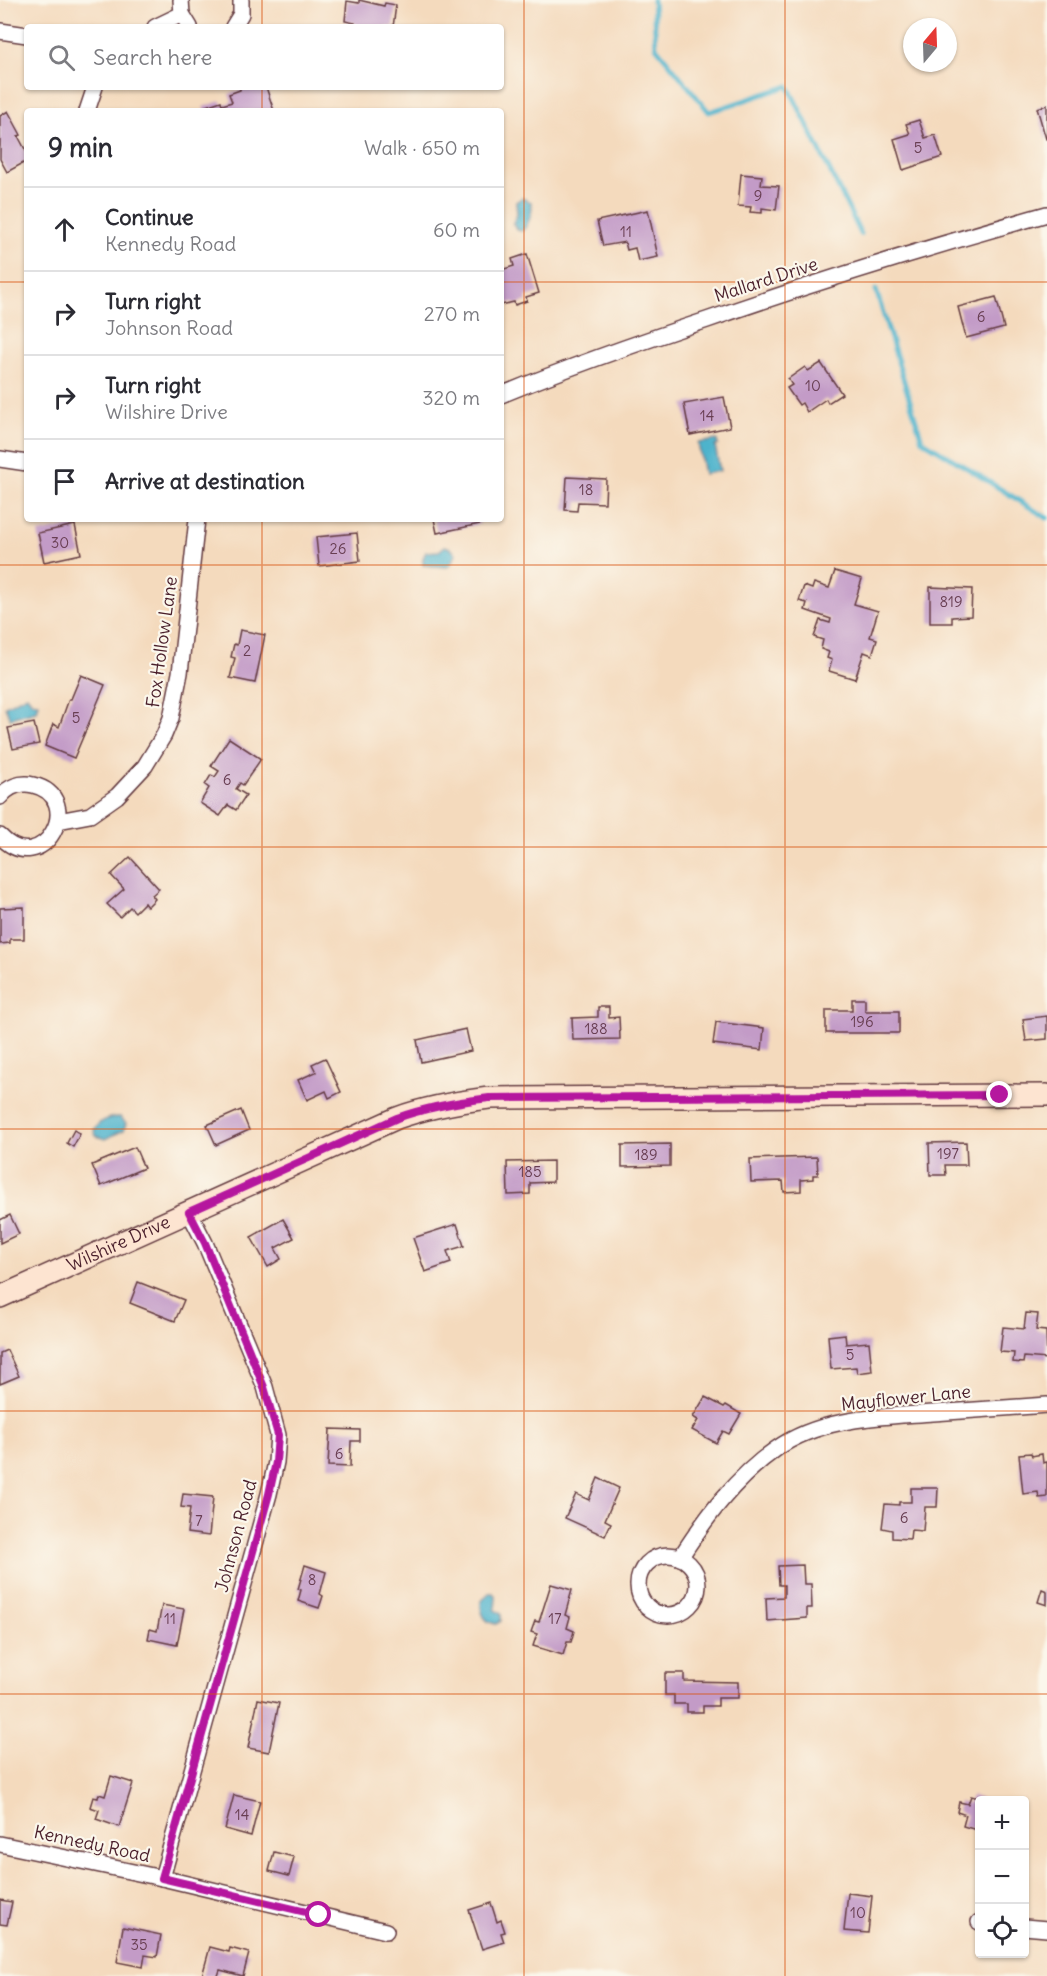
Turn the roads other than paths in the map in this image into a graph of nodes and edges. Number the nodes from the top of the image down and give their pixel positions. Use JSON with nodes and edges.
{"nodes":[{"id":1,"x":241,"y":0,"type":"edge"},
{"id":2,"x":181,"y":7,"type":"edge"},
{"id":3,"x":159,"y":24,"type":"edge"},
{"id":4,"x":189,"y":24,"type":"edge"},
{"id":5,"x":235,"y":24,"type":"edge"},
{"id":6,"x":0,"y":31,"type":"edge"},
{"id":7,"x":24,"y":35,"type":"edge"},
{"id":8,"x":94,"y":90,"type":"edge"},
{"id":9,"x":88,"y":108,"type":"edge"},
{"id":10,"x":1047,"y":214,"type":"edge"},
{"id":11,"x":504,"y":394,"type":"edge"},
{"id":12,"x":0,"y":459,"type":"edge"},
{"id":13,"x":24,"y":463,"type":"edge"},
{"id":14,"x":197,"y":522,"type":"edge"},
{"id":15,"x":0,"y":797,"type":"edge"},
{"id":16,"x":58,"y":821,"type":"junction"},
{"id":17,"x":0,"y":836,"type":"edge"},
{"id":18,"x":1047,"y":1095,"type":"edge"},
{"id":19,"x":189,"y":1212,"type":"junction"},
{"id":20,"x":0,"y":1297,"type":"edge"},
{"id":21,"x":1047,"y":1405,"type":"edge"},
{"id":22,"x":680,"y":1558,"type":"junction"},
{"id":23,"x":0,"y":1844,"type":"edge"},
{"id":24,"x":162,"y":1878,"type":"junction"},
{"id":25,"x":1029,"y":1927,"type":"edge"},
{"id":26,"x":1047,"y":1929,"type":"edge"},
{"id":27,"x":386,"y":1931,"type":"dead end"}],
"edges":[{"from":1,"to":5,"type":"street"},
{"from":2,"to":3,"type":"street"},
{"from":2,"to":4,"type":"street"},
{"from":6,"to":7,"type":"street"},
{"from":8,"to":9,"type":"street"},
{"from":10,"to":11,"type":"street","name":"Mallard Drive"},
{"from":12,"to":13,"type":"street"},
{"from":14,"to":16,"type":"street","name":"Fox Hollow Lane"},
{"from":15,"to":16,"type":"street"},
{"from":16,"to":17,"type":"street"},
{"from":18,"to":19,"type":"street","name":"Wilshire Drive"},
{"from":19,"to":20,"type":"street","name":"Wilshire Drive"},
{"from":19,"to":24,"type":"street","name":"Johnson Road"},
{"from":21,"to":22,"type":"street","name":"Mayflower Lane"},
{"from":22,"to":22,"type":"street"},
{"from":23,"to":24,"type":"street","name":"Kennedy Road"},
{"from":24,"to":27,"type":"street","name":"Kennedy Road"},
{"from":25,"to":26,"type":"street"}]}
